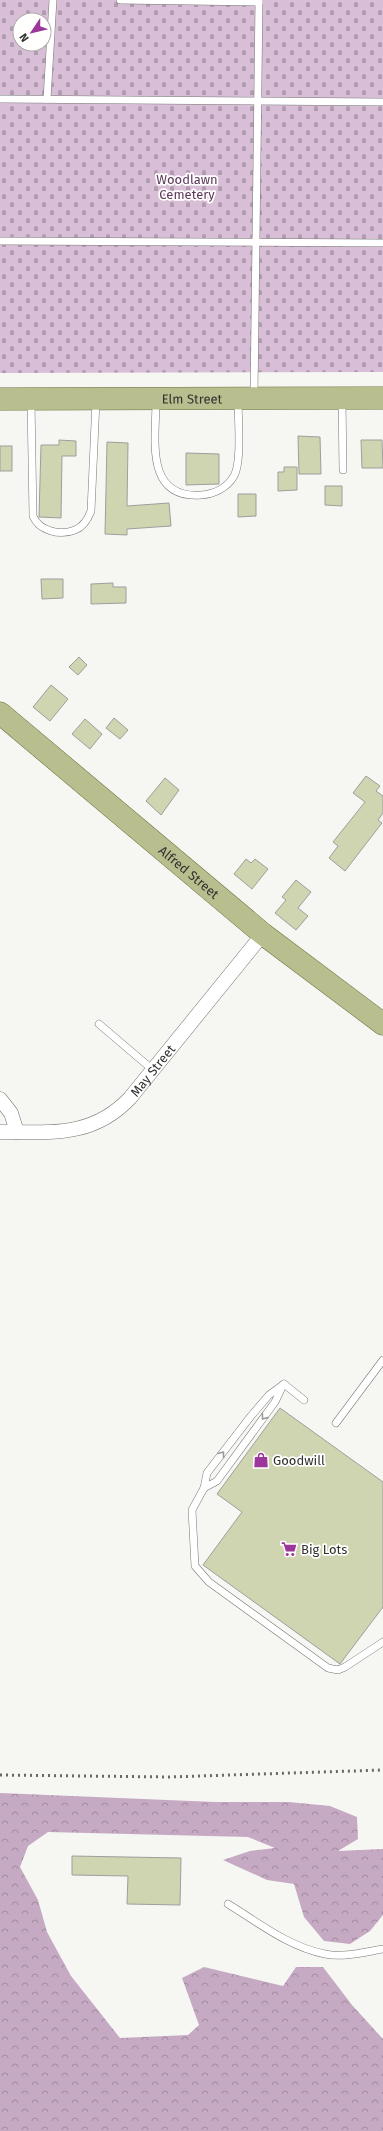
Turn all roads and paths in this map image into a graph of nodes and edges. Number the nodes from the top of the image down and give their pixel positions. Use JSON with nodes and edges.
{"nodes":[{"id":1,"x":53,"y":0,"type":"edge"},
{"id":2,"x":120,"y":0,"type":"edge"},
{"id":3,"x":259,"y":1,"type":"edge"},
{"id":4,"x":0,"y":99,"type":"edge"},
{"id":5,"x":47,"y":99,"type":"junction"},
{"id":6,"x":257,"y":102,"type":"junction"},
{"id":7,"x":383,"y":102,"type":"edge"},
{"id":8,"x":0,"y":241,"type":"edge"},
{"id":9,"x":255,"y":241,"type":"junction"},
{"id":10,"x":383,"y":243,"type":"edge"},
{"id":11,"x":342,"y":398,"type":"junction"},
{"id":12,"x":383,"y":398,"type":"edge"},
{"id":13,"x":0,"y":399,"type":"edge"},
{"id":14,"x":31,"y":399,"type":"junction"},
{"id":15,"x":96,"y":399,"type":"junction"},
{"id":16,"x":156,"y":399,"type":"junction"},
{"id":17,"x":246,"y":399,"type":"junction"},
{"id":18,"x":344,"y":470,"type":"dead end"},
{"id":19,"x":0,"y":713,"type":"edge"},
{"id":20,"x":263,"y":934,"type":"junction"},
{"id":21,"x":99,"y":1024,"type":"dead end"},
{"id":22,"x":383,"y":1024,"type":"edge"},
{"id":23,"x":153,"y":1070,"type":"junction"},
{"id":24,"x":0,"y":1099,"type":"edge"},
{"id":25,"x":0,"y":1132,"type":"edge"},
{"id":26,"x":17,"y":1132,"type":"junction"},
{"id":27,"x":383,"y":1360,"type":"edge"},
{"id":28,"x":284,"y":1384,"type":"junction"},
{"id":29,"x":304,"y":1400,"type":"dead end"},
{"id":30,"x":336,"y":1423,"type":"dead end"},
{"id":31,"x":204,"y":1488,"type":"junction"},
{"id":32,"x":383,"y":1642,"type":"edge"},
{"id":33,"x":228,"y":1904,"type":"dead end"},
{"id":34,"x":383,"y":1949,"type":"edge"}],
"edges":[{"from":1,"to":5,"type":"lane"},
{"from":2,"to":3,"type":"lane"},
{"from":3,"to":6,"type":"lane"},
{"from":4,"to":5,"type":"lane"},
{"from":5,"to":6,"type":"lane"},
{"from":6,"to":7,"type":"lane"},
{"from":6,"to":9,"type":"lane"},
{"from":8,"to":9,"type":"lane"},
{"from":9,"to":10,"type":"lane"},
{"from":9,"to":17,"type":"lane"},
{"from":11,"to":12,"type":"main road","name":"Elm Street"},
{"from":11,"to":17,"type":"main road","name":"Elm Street"},
{"from":11,"to":18,"type":"lane"},
{"from":13,"to":14,"type":"main road","name":"Elm Street"},
{"from":14,"to":15,"type":"main road","name":"Elm Street"},
{"from":14,"to":15,"type":"lane"},
{"from":15,"to":16,"type":"main road","name":"Elm Street"},
{"from":16,"to":17,"type":"main road","name":"Elm Street"},
{"from":16,"to":17,"type":"lane"},
{"from":19,"to":20,"type":"main road","name":"Alfred Street"},
{"from":20,"to":22,"type":"main road","name":"Alfred Street"},
{"from":20,"to":23,"type":"street","name":"May Street"},
{"from":21,"to":23,"type":"lane"},
{"from":23,"to":26,"type":"street","name":"May Street"},
{"from":24,"to":26,"type":"street"},
{"from":25,"to":26,"type":"street","name":"May Street"},
{"from":27,"to":30,"type":"lane"},
{"from":28,"to":29,"type":"lane"},
{"from":28,"to":31,"type":"lane","one_way":true},
{"from":31,"to":28,"type":"lane","one_way":true},
{"from":31,"to":32,"type":"lane"},
{"from":33,"to":34,"type":"lane"}]}
